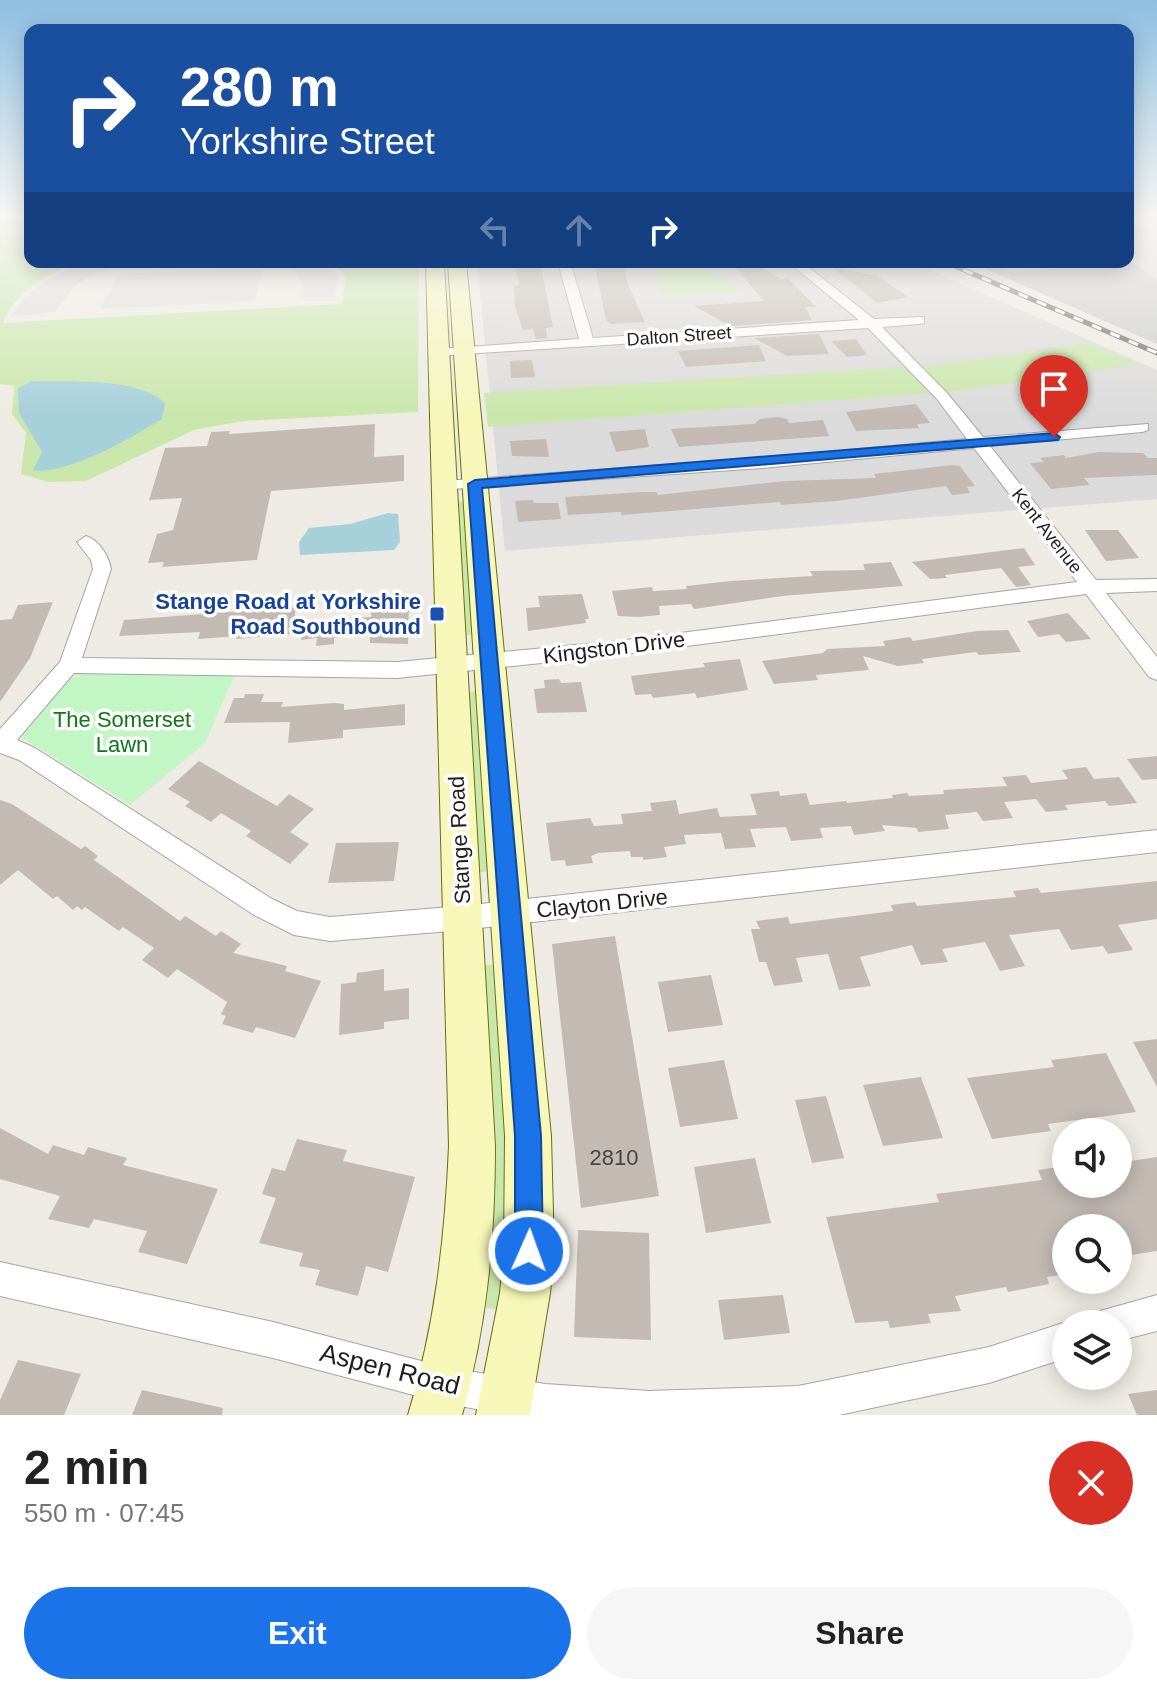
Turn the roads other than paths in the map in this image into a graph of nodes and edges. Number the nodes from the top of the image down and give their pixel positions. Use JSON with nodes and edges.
{"nodes":[{"id":1,"x":436,"y":284,"type":"edge"},
{"id":2,"x":459,"y":284,"type":"edge"},
{"id":3,"x":570,"y":284,"type":"edge"},
{"id":4,"x":822,"y":284,"type":"edge"},
{"id":5,"x":919,"y":320,"type":"dead end"},
{"id":6,"x":871,"y":323,"type":"junction"},
{"id":7,"x":587,"y":342,"type":"junction"},
{"id":8,"x":465,"y":351,"type":"junction"},
{"id":9,"x":439,"y":353,"type":"junction"},
{"id":10,"x":1142,"y":427,"type":"dead end"},
{"id":11,"x":979,"y":444,"type":"junction"},
{"id":12,"x":460,"y":485,"type":"junction"},
{"id":13,"x":86,"y":542,"type":"dead end"},
{"id":14,"x":1157,"y":585,"type":"edge"},
{"id":15,"x":1091,"y":587,"type":"junction"},
{"id":16,"x":470,"y":663,"type":"junction"},
{"id":17,"x":69,"y":665,"type":"junction"},
{"id":18,"x":1157,"y":672,"type":"edge"},
{"id":19,"x":1,"y":743,"type":"edge"},
{"id":20,"x":1157,"y":841,"type":"edge"},
{"id":21,"x":509,"y":913,"type":"junction"},
{"id":22,"x":462,"y":918,"type":"junction"},
{"id":23,"x":0,"y":1279,"type":"edge"},
{"id":24,"x":1157,"y":1313,"type":"edge"},
{"id":25,"x":1132,"y":1319,"type":"edge"},
{"id":26,"x":1052,"y":1345,"type":"edge"},
{"id":27,"x":440,"y":1400,"type":"edge"},
{"id":28,"x":504,"y":1406,"type":"edge"}],
"edges":[{"from":1,"to":9,"type":"main road","name":"Stange Road"},
{"from":2,"to":8,"type":"main road","name":"Stange Road"},
{"from":3,"to":7,"type":"street"},
{"from":4,"to":6,"type":"street","name":"Kent Avenue"},
{"from":5,"to":6,"type":"street","name":"Dalton Street"},
{"from":6,"to":7,"type":"street","name":"Dalton Street"},
{"from":6,"to":11,"type":"street","name":"Kent Avenue"},
{"from":7,"to":8,"type":"street","name":"Dalton Street"},
{"from":8,"to":9,"type":"street","name":"Dalton Street"},
{"from":8,"to":12,"type":"main road","name":"Stange Road"},
{"from":9,"to":12,"type":"main road","name":"Stange Road"},
{"from":10,"to":11,"type":"street"},
{"from":11,"to":12,"type":"street"},
{"from":11,"to":15,"type":"street","name":"Kent Avenue"},
{"from":12,"to":16,"type":"main road","name":"Stange Road"},
{"from":13,"to":17,"type":"street"},
{"from":14,"to":15,"type":"street","name":"Kingston Drive"},
{"from":15,"to":16,"type":"street","name":"Kingston Drive"},
{"from":15,"to":18,"type":"street","name":"Kent Avenue"},
{"from":16,"to":17,"type":"street","name":"Kingston Drive"},
{"from":16,"to":21,"type":"main road","name":"Stange Road"},
{"from":16,"to":22,"type":"main road","name":"Stange Road"},
{"from":17,"to":19,"type":"street"},
{"from":19,"to":22,"type":"street","name":"Clayton Drive"},
{"from":20,"to":21,"type":"street","name":"Clayton Drive"},
{"from":21,"to":22,"type":"street","name":"Clayton Drive"},
{"from":21,"to":28,"type":"main road","name":"Stange Road"},
{"from":22,"to":27,"type":"main road","name":"Stange Road"},
{"from":23,"to":27,"type":"street","name":"Aspen Road"},
{"from":24,"to":25,"type":"street"},
{"from":26,"to":28,"type":"street","name":"Aspen Road"},
{"from":27,"to":28,"type":"street","name":"Aspen Road"}]}
